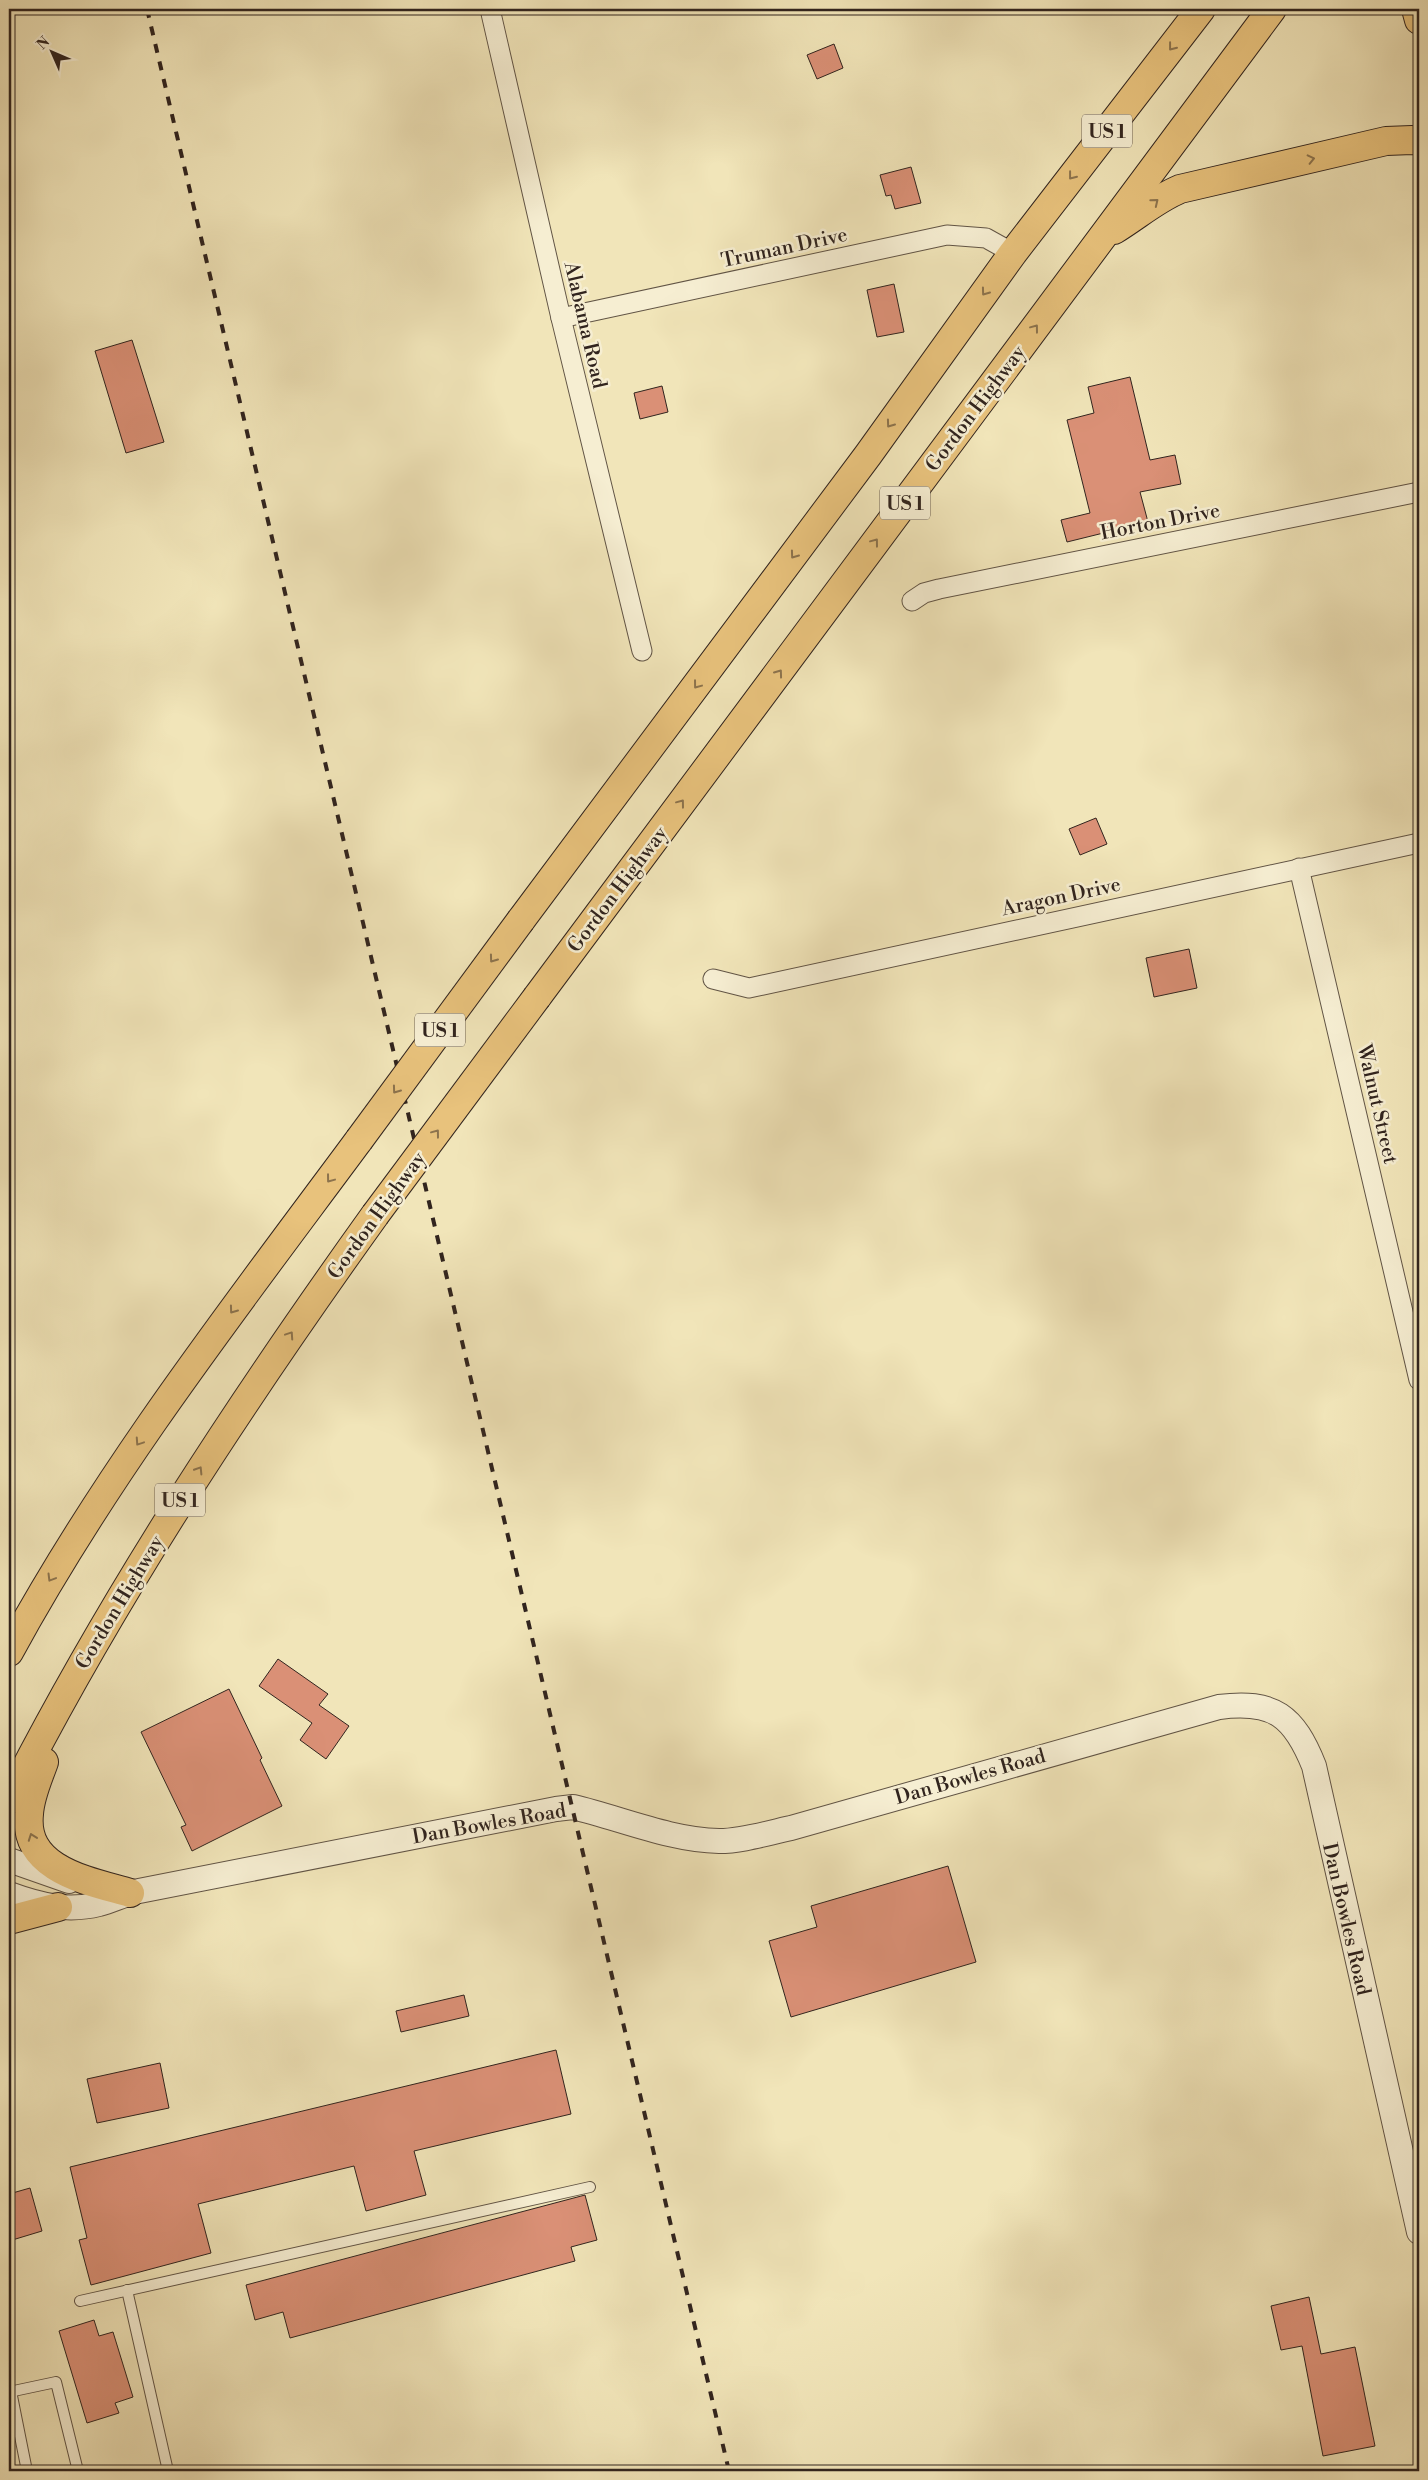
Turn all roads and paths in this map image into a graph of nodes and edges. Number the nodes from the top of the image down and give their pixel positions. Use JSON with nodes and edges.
{"nodes":[{"id":1,"x":490,"y":9,"type":"edge"},
{"id":2,"x":1201,"y":9,"type":"edge"},
{"id":3,"x":1272,"y":9,"type":"edge"},
{"id":4,"x":1419,"y":141,"type":"edge"},
{"id":5,"x":1100,"y":239,"type":"junction"},
{"id":6,"x":1013,"y":252,"type":"junction"},
{"id":7,"x":561,"y":318,"type":"junction"},
{"id":8,"x":1419,"y":492,"type":"edge"},
{"id":9,"x":912,"y":601,"type":"dead end"},
{"id":10,"x":642,"y":651,"type":"dead end"},
{"id":11,"x":1419,"y":843,"type":"edge"},
{"id":12,"x":1299,"y":868,"type":"junction"},
{"id":13,"x":713,"y":979,"type":"dead end"},
{"id":14,"x":1419,"y":1380,"type":"edge"},
{"id":15,"x":9,"y":1652,"type":"edge"},
{"id":16,"x":76,"y":1674,"type":"junction"},
{"id":17,"x":9,"y":1800,"type":"edge"},
{"id":18,"x":9,"y":1860,"type":"edge"},
{"id":19,"x":130,"y":1893,"type":"junction"},
{"id":20,"x":9,"y":1894,"type":"edge"},
{"id":21,"x":58,"y":1907,"type":"junction"},
{"id":22,"x":9,"y":1920,"type":"edge"},
{"id":23,"x":590,"y":2187,"type":"dead end"},
{"id":24,"x":1419,"y":2232,"type":"edge"},
{"id":25,"x":127,"y":2290,"type":"junction"},
{"id":26,"x":80,"y":2301,"type":"dead end"},
{"id":27,"x":10,"y":2392,"type":"edge"},
{"id":28,"x":27,"y":2471,"type":"edge"},
{"id":29,"x":78,"y":2471,"type":"edge"},
{"id":30,"x":168,"y":2471,"type":"edge"}],
"edges":[{"from":1,"to":7,"type":"street","name":"Alabama Road"},
{"from":2,"to":6,"type":"highway","number":"US 1","one_way":true},
{"from":3,"to":5,"type":"highway","name":"Gordon Highway","number":"US 1"},
{"from":5,"to":4,"type":"highway","one_way":true},
{"from":16,"to":5,"type":"highway","name":"Gordon Highway","number":"US 1","one_way":true,"bridge":true},
{"from":6,"to":7,"type":"street","name":"Truman Drive"},
{"from":6,"to":15,"type":"highway","number":"US 1","one_way":true,"bridge":true},
{"from":7,"to":10,"type":"street","name":"Alabama Road"},
{"from":8,"to":9,"type":"street","name":"Horton Drive"},
{"from":11,"to":12,"type":"street","name":"Aragon Drive"},
{"from":12,"to":13,"type":"street","name":"Aragon Drive"},
{"from":12,"to":14,"type":"street","name":"Walnut Street"},
{"from":16,"to":17,"type":"highway","name":"Gordon Highway","number":"US 1"},
{"from":19,"to":16,"type":"highway","one_way":true},
{"from":18,"to":19,"type":"street","name":"Dan Bowles Road"},
{"from":19,"to":21,"type":"street","name":"Dan Bowles Road"},
{"from":19,"to":24,"type":"street","name":"Dan Bowles Road"},
{"from":20,"to":21,"type":"street","name":"Dan Bowles Road"},
{"from":21,"to":22,"type":"highway"},
{"from":23,"to":25,"type":"lane"},
{"from":25,"to":26,"type":"lane"},
{"from":25,"to":30,"type":"lane"},
{"from":27,"to":28,"type":"lane"},
{"from":27,"to":29,"type":"lane"}]}
